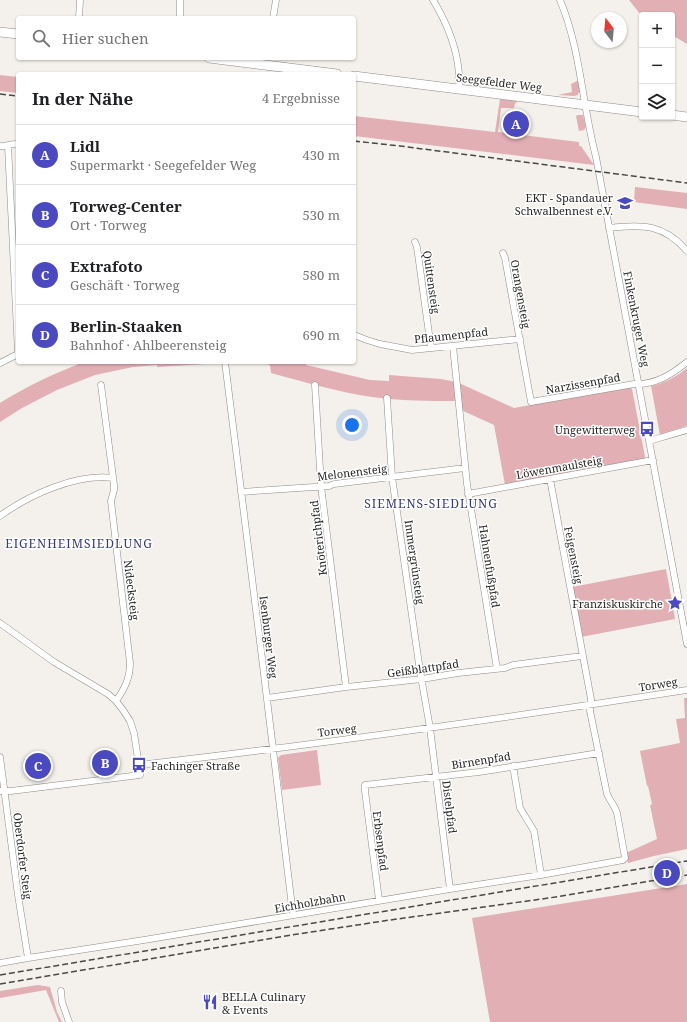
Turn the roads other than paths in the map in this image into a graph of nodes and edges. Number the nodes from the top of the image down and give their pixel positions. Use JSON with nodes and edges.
{"nodes":[{"id":1,"x":80,"y":0,"type":"edge"},
{"id":2,"x":180,"y":0,"type":"edge"},
{"id":3,"x":276,"y":0,"type":"edge"},
{"id":4,"x":432,"y":0,"type":"edge"},
{"id":5,"x":560,"y":0,"type":"edge"},
{"id":6,"x":79,"y":16,"type":"edge"},
{"id":7,"x":180,"y":16,"type":"edge"},
{"id":8,"x":273,"y":16,"type":"edge"},
{"id":9,"x":0,"y":32,"type":"edge"},
{"id":10,"x":16,"y":34,"type":"edge"},
{"id":11,"x":240,"y":60,"type":"edge"},
{"id":12,"x":271,"y":62,"type":"edge"},
{"id":13,"x":326,"y":72,"type":"edge"},
{"id":14,"x":356,"y":76,"type":"edge"},
{"id":15,"x":459,"y":89,"type":"junction"},
{"id":16,"x":586,"y":105,"type":"junction"},
{"id":17,"x":639,"y":112,"type":"edge"},
{"id":18,"x":675,"y":115,"type":"edge"},
{"id":19,"x":687,"y":117,"type":"edge"},
{"id":20,"x":16,"y":144,"type":"edge"},
{"id":21,"x":0,"y":146,"type":"edge"},
{"id":22,"x":8,"y":146,"type":"junction"},
{"id":23,"x":609,"y":228,"type":"junction"},
{"id":24,"x":415,"y":242,"type":"dead end"},
{"id":25,"x":687,"y":251,"type":"edge"},
{"id":26,"x":503,"y":253,"type":"dead end"},
{"id":27,"x":16,"y":312,"type":"edge"},
{"id":28,"x":356,"y":336,"type":"edge"},
{"id":29,"x":520,"y":338,"type":"junction"},
{"id":30,"x":453,"y":346,"type":"junction"},
{"id":31,"x":431,"y":348,"type":"junction"},
{"id":32,"x":16,"y":354,"type":"edge"},
{"id":33,"x":687,"y":362,"type":"edge"},
{"id":34,"x":0,"y":363,"type":"edge"},
{"id":35,"x":225,"y":364,"type":"edge"},
{"id":36,"x":639,"y":384,"type":"junction"},
{"id":37,"x":101,"y":385,"type":"dead end"},
{"id":38,"x":315,"y":385,"type":"dead end"},
{"id":39,"x":388,"y":398,"type":"dead end"},
{"id":40,"x":687,"y":430,"type":"edge"},
{"id":41,"x":649,"y":441,"type":"junction"},
{"id":42,"x":653,"y":460,"type":"junction"},
{"id":43,"x":464,"y":468,"type":"junction"},
{"id":44,"x":392,"y":477,"type":"junction"},
{"id":45,"x":113,"y":478,"type":"junction"},
{"id":46,"x":550,"y":479,"type":"junction"},
{"id":47,"x":321,"y":486,"type":"junction"},
{"id":48,"x":241,"y":492,"type":"junction"},
{"id":49,"x":468,"y":494,"type":"junction"},
{"id":50,"x":0,"y":516,"type":"edge"},
{"id":51,"x":0,"y":623,"type":"edge"},
{"id":52,"x":687,"y":644,"type":"edge"},
{"id":53,"x":582,"y":656,"type":"junction"},
{"id":54,"x":497,"y":669,"type":"junction"},
{"id":55,"x":422,"y":679,"type":"junction"},
{"id":56,"x":346,"y":687,"type":"junction"},
{"id":57,"x":687,"y":690,"type":"edge"},
{"id":58,"x":267,"y":698,"type":"junction"},
{"id":59,"x":116,"y":701,"type":"junction"},
{"id":60,"x":590,"y":705,"type":"junction"},
{"id":61,"x":430,"y":728,"type":"junction"},
{"id":62,"x":273,"y":749,"type":"junction"},
{"id":63,"x":599,"y":753,"type":"junction"},
{"id":64,"x":0,"y":757,"type":"edge"},
{"id":65,"x":139,"y":765,"type":"junction"},
{"id":66,"x":513,"y":766,"type":"junction"},
{"id":67,"x":436,"y":777,"type":"junction"},
{"id":68,"x":365,"y":785,"type":"joint"},
{"id":69,"x":2,"y":791,"type":"edge"},
{"id":70,"x":624,"y":859,"type":"joint"},
{"id":71,"x":541,"y":875,"type":"junction"},
{"id":72,"x":450,"y":888,"type":"junction"},
{"id":73,"x":379,"y":900,"type":"junction"},
{"id":74,"x":293,"y":915,"type":"junction"},
{"id":75,"x":28,"y":958,"type":"junction"},
{"id":76,"x":0,"y":963,"type":"edge"},
{"id":77,"x":61,"y":991,"type":"dead end"},
{"id":78,"x":69,"y":1022,"type":"edge"}],
"edges":[{"from":1,"to":6,"type":"street"},
{"from":2,"to":7,"type":"street"},
{"from":3,"to":8,"type":"street"},
{"from":4,"to":15,"type":"street"},
{"from":5,"to":16,"type":"street","name":"Finkenkruger Weg"},
{"from":9,"to":10,"type":"street"},
{"from":11,"to":12,"type":"street"},
{"from":12,"to":13,"type":"street"},
{"from":14,"to":15,"type":"street","name":"Seegefelder Weg"},
{"from":15,"to":16,"type":"street","name":"Seegefelder Weg"},
{"from":16,"to":17,"type":"street","name":"Seegefelder Weg"},
{"from":16,"to":23,"type":"street","name":"Finkenkruger Weg"},
{"from":18,"to":19,"type":"street"},
{"from":20,"to":22,"type":"street"},
{"from":21,"to":22,"type":"street"},
{"from":22,"to":27,"type":"street"},
{"from":23,"to":25,"type":"street"},
{"from":23,"to":36,"type":"street","name":"Finkenkruger Weg"},
{"from":24,"to":31,"type":"street","name":"Quittensteig"},
{"from":26,"to":29,"type":"street","name":"Orangensteig"},
{"from":28,"to":31,"type":"street","name":"Pflaumenpfad"},
{"from":29,"to":30,"type":"street","name":"Pflaumenpfad"},
{"from":29,"to":36,"type":"street","name":"Narzissenpfad"},
{"from":30,"to":31,"type":"street","name":"Pflaumenpfad"},
{"from":30,"to":43,"type":"street","name":"Hahnenfußpfad"},
{"from":32,"to":34,"type":"street"},
{"from":33,"to":36,"type":"street"},
{"from":35,"to":48,"type":"street","name":"Isenburger Weg"},
{"from":36,"to":41,"type":"street","name":"Finkenkruger Weg"},
{"from":37,"to":45,"type":"street","name":"Nidecksteig"},
{"from":38,"to":47,"type":"street","name":"Knöterichpfad"},
{"from":39,"to":44,"type":"street","name":"Immergrünsteig"},
{"from":40,"to":41,"type":"street"},
{"from":41,"to":42,"type":"street","name":"Finkenkruger Weg"},
{"from":42,"to":46,"type":"street","name":"Löwenmaulsteig"},
{"from":42,"to":52,"type":"street","name":"Finkenkruger Weg"},
{"from":43,"to":44,"type":"street","name":"Melonensteig"},
{"from":43,"to":49,"type":"street","name":"Hahnenfußpfad"},
{"from":44,"to":47,"type":"street","name":"Melonensteig"},
{"from":44,"to":55,"type":"street","name":"Immergrünsteig"},
{"from":45,"to":50,"type":"street"},
{"from":45,"to":59,"type":"street","name":"Nidecksteig"},
{"from":46,"to":49,"type":"street","name":"Löwenmaulsteig"},
{"from":46,"to":53,"type":"street","name":"Feigensteig"},
{"from":47,"to":48,"type":"street","name":"Melonensteig"},
{"from":47,"to":56,"type":"street","name":"Knöterichpfad"},
{"from":48,"to":58,"type":"street","name":"Isenburger Weg"},
{"from":49,"to":54,"type":"street","name":"Hahnenfußpfad"},
{"from":51,"to":59,"type":"street"},
{"from":53,"to":54,"type":"street","name":"Geißblattpfad"},
{"from":53,"to":60,"type":"street","name":"Feigensteig"},
{"from":54,"to":55,"type":"street","name":"Geißblattpfad"},
{"from":55,"to":56,"type":"street","name":"Geißblattpfad"},
{"from":55,"to":61,"type":"street","name":"Immergrünsteig"},
{"from":56,"to":58,"type":"street","name":"Geißblattpfad"},
{"from":57,"to":60,"type":"street","name":"Torweg"},
{"from":58,"to":62,"type":"street","name":"Isenburger Weg"},
{"from":59,"to":65,"type":"street"},
{"from":60,"to":61,"type":"street","name":"Torweg"},
{"from":60,"to":63,"type":"street","name":"Feigensteig"},
{"from":61,"to":62,"type":"street","name":"Torweg"},
{"from":61,"to":67,"type":"street","name":"Distelpfad"},
{"from":62,"to":65,"type":"street","name":"Torweg"},
{"from":62,"to":74,"type":"street","name":"Isenburger Weg"},
{"from":63,"to":66,"type":"street","name":"Birnenpfad"},
{"from":63,"to":70,"type":"street","name":"Feigensteig"},
{"from":64,"to":69,"type":"street","name":"Oberdorfer Steig"},
{"from":65,"to":69,"type":"street"},
{"from":66,"to":67,"type":"street","name":"Birnenpfad"},
{"from":66,"to":71,"type":"street"},
{"from":67,"to":68,"type":"street","name":"Birnenpfad"},
{"from":67,"to":72,"type":"street","name":"Distelpfad"},
{"from":68,"to":73,"type":"street","name":"Erbsenpfad"},
{"from":69,"to":75,"type":"street","name":"Oberdorfer Steig"},
{"from":70,"to":71,"type":"street","name":"Eichholzbahn"},
{"from":71,"to":72,"type":"street","name":"Eichholzbahn"},
{"from":72,"to":73,"type":"street","name":"Eichholzbahn"},
{"from":73,"to":74,"type":"street","name":"Eichholzbahn"},
{"from":74,"to":75,"type":"street","name":"Eichholzbahn"},
{"from":75,"to":76,"type":"street","name":"Eichholzbahn"},
{"from":77,"to":78,"type":"street"}]}
